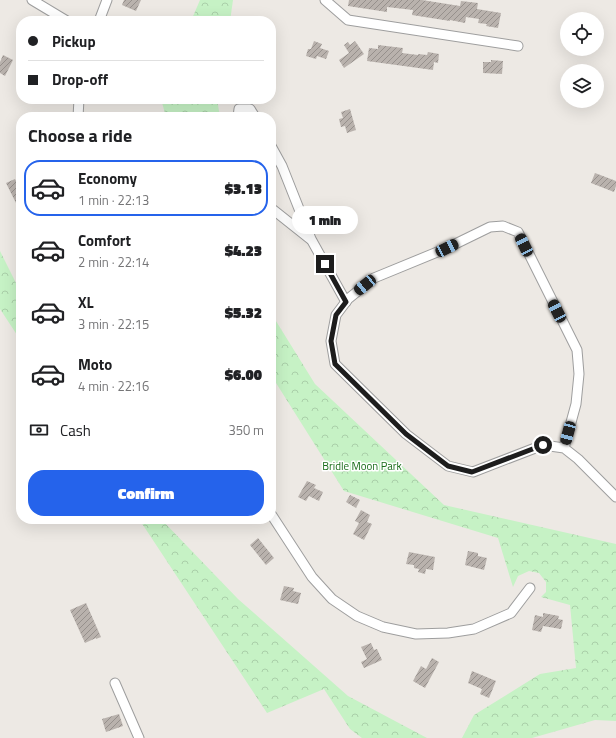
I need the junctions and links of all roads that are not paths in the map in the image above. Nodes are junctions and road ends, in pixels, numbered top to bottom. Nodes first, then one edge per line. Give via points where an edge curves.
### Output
1 (32, 0) edge
2 (107, 0) edge
3 (325, 0) edge
4 (58, 16) edge
5 (101, 16) edge
6 (518, 46) dead end
7 (239, 112) edge
8 (252, 112) edge
9 (276, 155) edge
10 (276, 212) edge
11 (311, 239) junction
12 (346, 302) junction
13 (564, 448) junction
14 (616, 498) edge
15 (276, 522) edge
16 (530, 588) dead end
17 (115, 683) dead end
18 (139, 738) edge

1 - 4 street
2 - 5 street
3 - 6 street via 348,20
7 - 8 street via 250,109
9 - 11 street
10 - 11 street
11 - 12 street
12 - 13 street via 336,315 331,341 335,364 406,434 448,466 472,472 543,445
12 - 13 street via 374,278 490,227 503,226 518,232 577,350 579,374 576,404
13 - 14 street
15 - 16 street via 312,577 332,599 356,616 383,627 416,634 474,629 511,613
17 - 18 street

